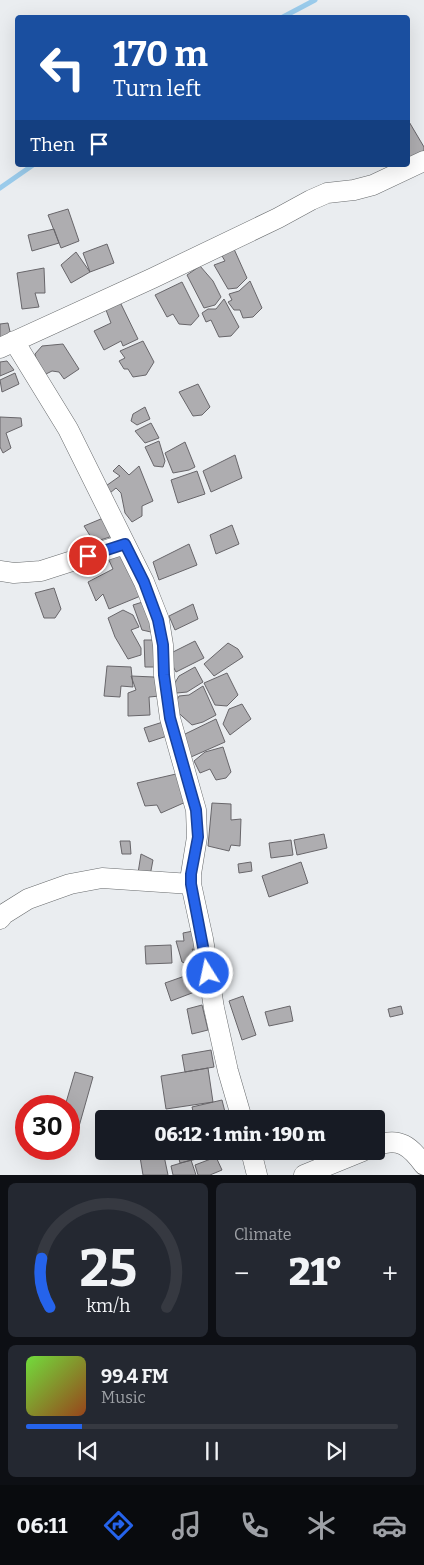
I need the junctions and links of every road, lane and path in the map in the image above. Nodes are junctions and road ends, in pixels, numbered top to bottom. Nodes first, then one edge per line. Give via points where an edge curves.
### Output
1 (424, 162) edge
2 (7, 344) edge
3 (125, 544) junction
4 (0, 571) edge
5 (191, 884) junction
6 (0, 919) edge
7 (239, 1110) edge
8 (385, 1144) edge
9 (253, 1160) edge
10 (341, 1160) edge
11 (424, 1165) edge
12 (257, 1175) edge
13 (304, 1175) edge

1 - 2 street via 373,185 327,193 153,278
2 - 3 street via 68,429
3 - 4 street via 41,571
3 - 5 street via 158,620 170,718 196,810 198,837
5 - 6 street via 102,878 70,884 28,899
5 - 7 street via 214,1008
8 - 11 street via 394,1141 407,1146
9 - 12 street
10 - 13 street

